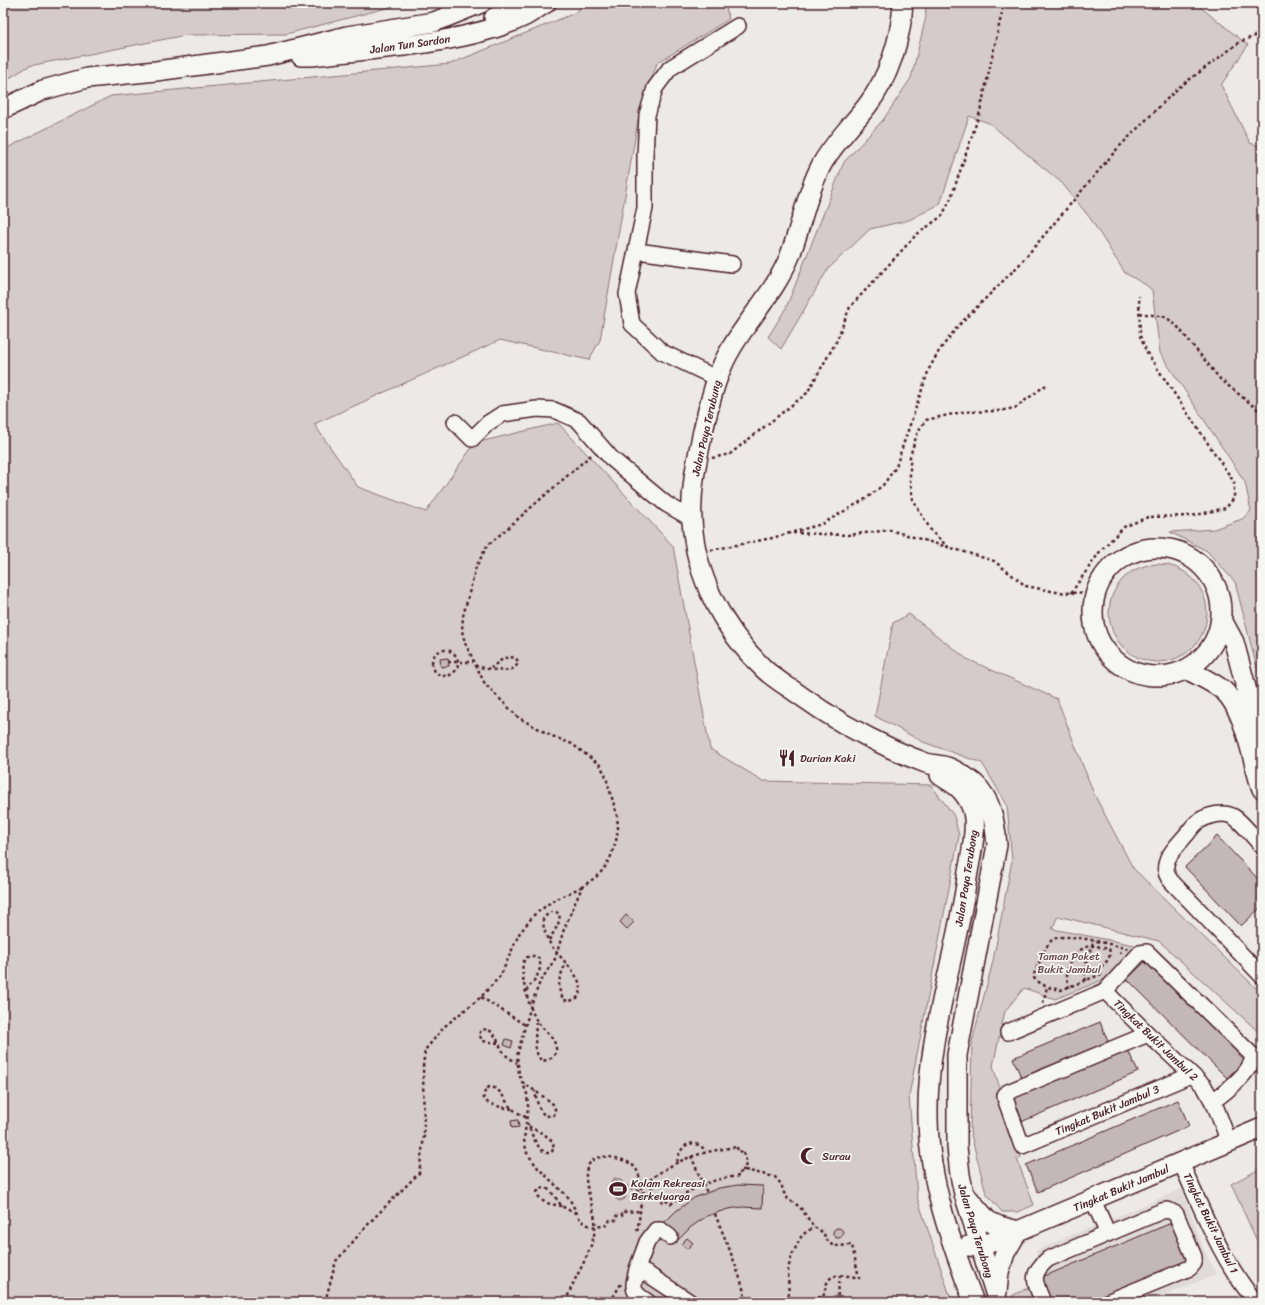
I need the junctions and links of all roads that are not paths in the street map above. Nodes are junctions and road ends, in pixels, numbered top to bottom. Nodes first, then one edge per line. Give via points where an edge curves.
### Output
1 (546, 3) edge
2 (903, 3) edge
3 (475, 5) edge
4 (523, 9) edge
5 (738, 26) dead end
6 (268, 56) junction
7 (3, 109) edge
8 (637, 251) junction
9 (732, 264) dead end
10 (716, 378) junction
11 (455, 422) dead end
12 (692, 519) junction
13 (1221, 618) junction
14 (1186, 669) junction
15 (1262, 746) edge
16 (927, 763) junction
17 (1262, 789) edge
18 (1262, 846) edge
19 (1262, 976) edge
20 (1105, 991) junction
21 (1008, 1032) dead end
22 (1148, 1034) junction
23 (1191, 1075) junction
24 (1213, 1101) junction
25 (1262, 1128) edge
26 (1229, 1142) junction
27 (1181, 1163) junction
28 (964, 1194) junction
29 (1093, 1200) junction
30 (943, 1216) junction
31 (1018, 1231) junction
32 (1108, 1234) junction
33 (670, 1237) dead end
34 (980, 1247) junction
35 (637, 1269) junction
36 (967, 1285) junction
37 (997, 1300) edge
38 (648, 1302) edge
39 (690, 1302) edge
40 (974, 1302) edge
41 (1043, 1302) edge
42 (1107, 1302) edge
43 (1256, 1302) edge

1 - 4 main road
2 - 10 main road, Jalan Paya Terubung via 896,46 885,78 869,104 822,164 788,259 774,288 731,348
3 - 6 main road, Jalan Tun Sardon via 434,22 347,36
4 - 6 main road, Jalan Tun Sardon via 451,39 312,56
5 - 8 street via 670,68 655,88 647,116 646,208
6 - 7 main road, Jalan Tun Sardon via 87,78 43,90
8 - 9 street
8 - 10 street via 627,294 632,324 662,352
10 - 12 main road, Jalan Paya Terubung via 696,462
11 - 12 street via 472,439 488,423 502,414 537,409 554,410 579,421 611,458 666,504
12 - 16 main road, Jalan Paya Terubung via 697,552 707,587 737,640 765,670 820,710 855,731
13 - 14 main road via 1216,639 1204,656
13 - 14 main road via 1220,598 1212,579 1198,564 1181,553 1160,549 1140,551 1122,559 1106,573 1096,592 1093,610 1095,629 1102,646 1115,661 1131,671 1149,676 1168,675
13 - 15 main road via 1234,642
14 - 17 main road via 1224,691 1233,701
16 - 28 main road, Jalan Paya Terubong via 958,772 975,784 988,800 995,821 997,845 956,1055 957,1147
16 - 30 main road, Jalan Paya Terubong via 957,786 969,801 974,818 964,898 938,1021 928,1091 932,1171
18 - 19 street via 1235,817 1218,814 1198,821 1169,855 1166,867 1167,876 1171,881
20 - 21 street, Tingkat Bukit Jambul 2
20 - 22 street, Tingkat Bukit Jambul 2
20 - 24 street via 1140,953 1147,952 1252,1055 1252,1064 1228,1090
22 - 23 street, Tingkat Bukit Jambul 2
22 - 23 street, Tingkat Bukit Jambul 3 via 1008,1092 1005,1098 1022,1146
23 - 24 street, Tingkat Bukit Jambul 2 via 1204,1086
24 - 26 street, Tingkat Bukit Jambul 2
25 - 26 main road, Tingkat Bukit Jambul
26 - 27 main road, Tingkat Bukit Jambul
27 - 29 main road, Tingkat Bukit Jambul
27 - 43 street, Tingkat Bukit Jambul 1 via 1231,1269
28 - 31 main road via 988,1221
28 - 34 main road, Jalan Paya Terubong
29 - 31 main road, Tingkat Bukit Jambul
29 - 32 street
30 - 34 main road via 960,1241 969,1247
30 - 36 main road, Jalan Paya Terubong
31 - 34 main road, Tingkat Bukit Jambul
31 - 37 main road via 1005,1252 999,1272
32 - 41 street via 1048,1259 1038,1267 1035,1281
32 - 42 street via 1168,1210 1176,1214 1194,1257 1194,1263 1190,1268
33 - 35 street via 661,1230 656,1230 647,1242
34 - 36 main road via 970,1262
34 - 37 main road, Jalan Paya Terubong
35 - 38 street via 635,1292
35 - 39 street
36 - 40 main road, Jalan Paya Terubong

